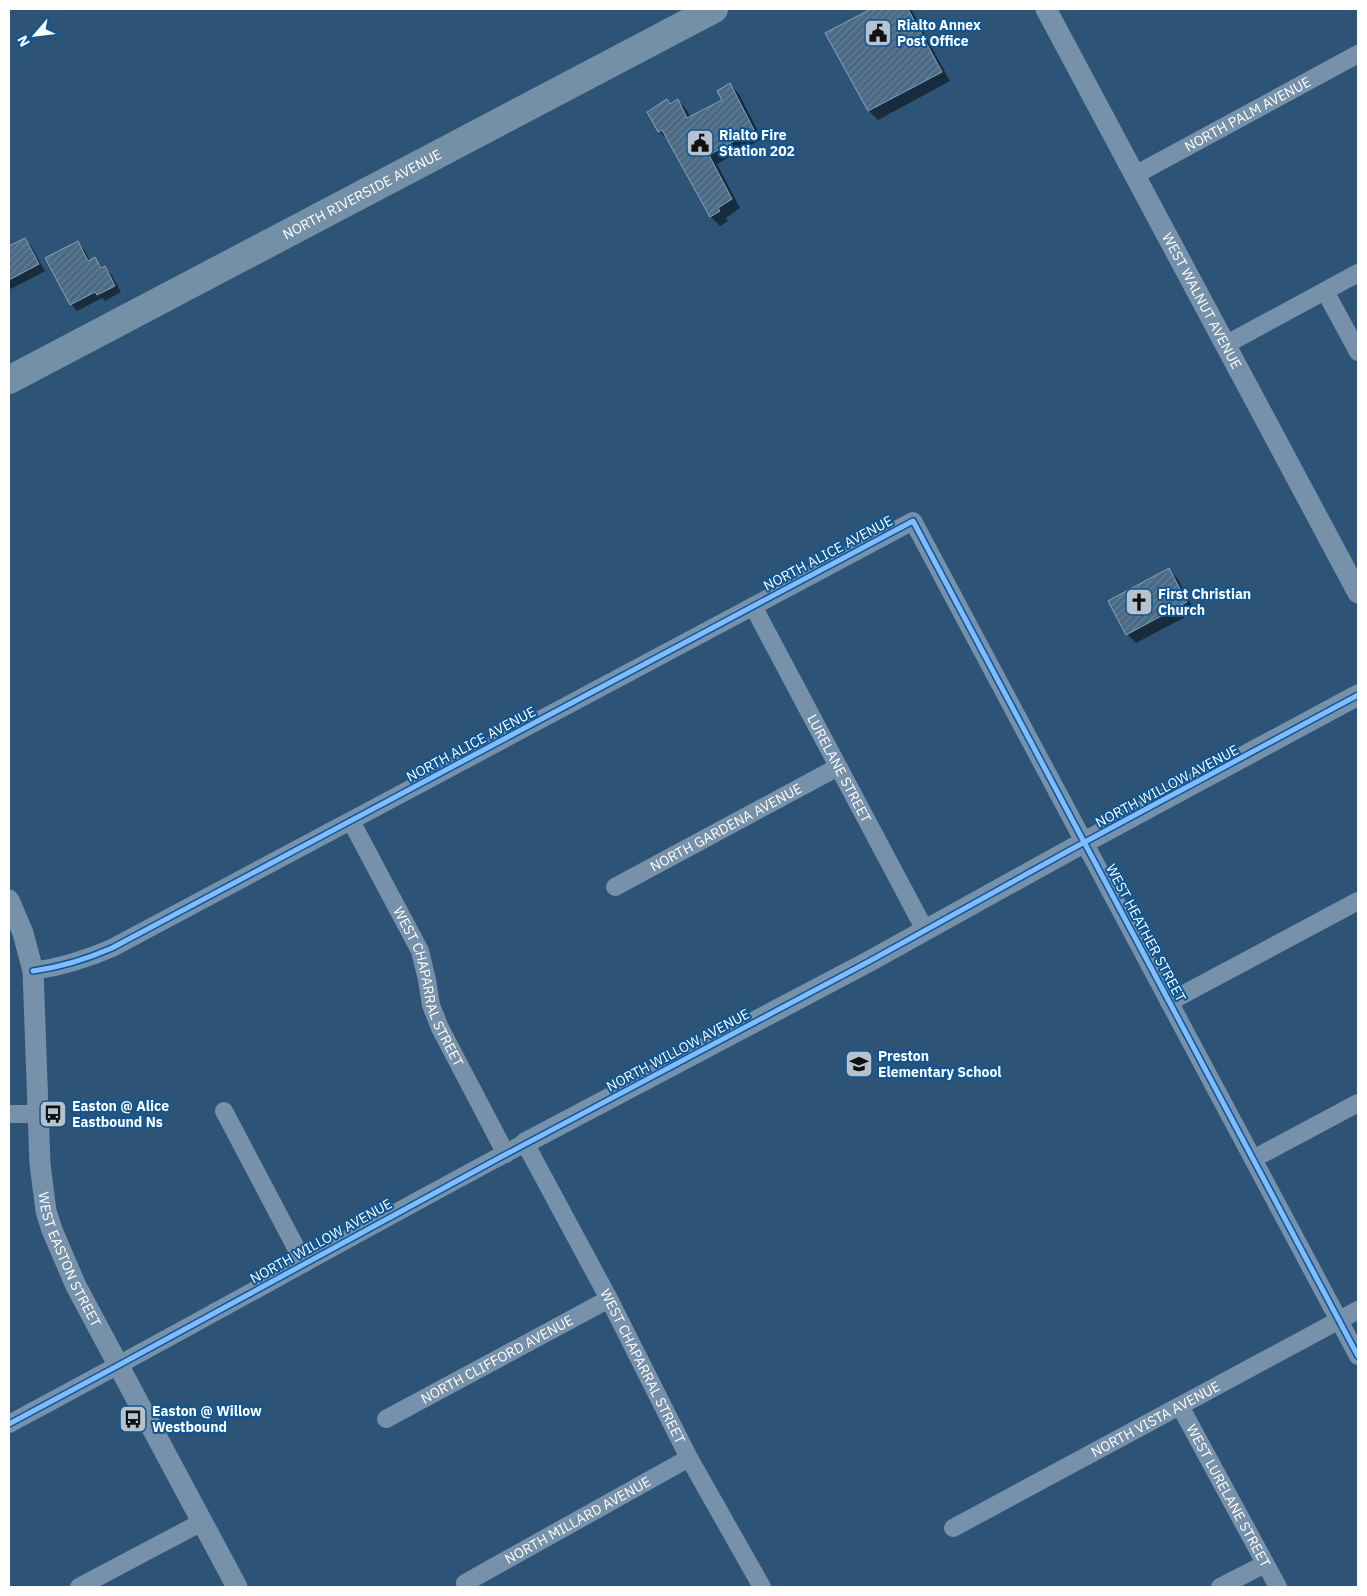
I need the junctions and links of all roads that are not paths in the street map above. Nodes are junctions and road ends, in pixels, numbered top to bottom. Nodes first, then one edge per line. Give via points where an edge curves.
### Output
1 (714, 9) edge
2 (1046, 9) edge
3 (1358, 54) edge
4 (1135, 175) junction
5 (1358, 273) edge
6 (1325, 291) junction
7 (1225, 344) junction
8 (1358, 352) edge
9 (9, 380) edge
10 (913, 521) joint
11 (1358, 593) edge
12 (752, 606) junction
13 (1358, 695) edge
14 (838, 767) junction
15 (351, 821) junction
16 (1085, 842) junction
17 (615, 887) dead end
18 (9, 900) edge
19 (1358, 901) edge
20 (925, 930) junction
21 (33, 971) junction
22 (1169, 1002) junction
23 (1358, 1103) edge
24 (224, 1111) dead end
25 (9, 1114) edge
26 (37, 1114) junction
27 (525, 1143) junction
28 (506, 1154) junction
29 (1253, 1159) junction
30 (304, 1263) junction
31 (609, 1299) junction
32 (1358, 1310) edge
33 (1339, 1320) junction
34 (1358, 1356) edge
35 (119, 1365) junction
36 (1180, 1406) junction
37 (386, 1419) dead end
38 (9, 1424) edge
39 (690, 1458) junction
40 (202, 1522) junction
41 (953, 1528) dead end
42 (1265, 1564) junction
43 (465, 1584) dead end
44 (79, 1587) edge
45 (237, 1587) edge
46 (762, 1587) edge
47 (1220, 1587) edge
48 (1278, 1587) edge

1 - 9 main road, NORTH RIVERSIDE AVENUE
2 - 4 street, WEST WALNUT AVENUE
3 - 4 street, NORTH PALM AVENUE
4 - 7 street, WEST WALNUT AVENUE
5 - 6 street
6 - 7 street
6 - 8 street
7 - 11 street, WEST WALNUT AVENUE
10 - 12 street, NORTH ALICE AVENUE
10 - 16 street, WEST HEATHER STREET
12 - 14 street, LURELANE STREET
12 - 15 street, NORTH ALICE AVENUE
13 - 16 street, NORTH WILLOW AVENUE
14 - 17 street, NORTH GARDENA AVENUE
14 - 20 street, LURELANE STREET
15 - 21 street, NORTH ALICE AVENUE via 112,948 88,958
15 - 28 street, WEST CHAPARRAL STREET via 420,951 431,1005 440,1028
16 - 20 street, NORTH WILLOW AVENUE
16 - 22 street, WEST HEATHER STREET
18 - 21 street, WEST EASTON STREET via 23,933
19 - 22 street
20 - 27 street, NORTH WILLOW AVENUE
21 - 26 street, WEST EASTON STREET
22 - 29 street, WEST HEATHER STREET
23 - 29 street
24 - 30 street
25 - 26 street
26 - 35 street, WEST EASTON STREET via 46,1211 52,1230 76,1286
27 - 28 street, NORTH WILLOW AVENUE
27 - 31 street, WEST CHAPARRAL STREET
28 - 30 street, NORTH WILLOW AVENUE
29 - 33 street, WEST HEATHER STREET
30 - 35 street, NORTH WILLOW AVENUE
31 - 37 street, NORTH CLIFFORD AVENUE
31 - 39 street, WEST CHAPARRAL STREET
32 - 33 street, NORTH VISTA AVENUE
33 - 34 street, WEST HEATHER STREET
33 - 36 street, NORTH VISTA AVENUE
35 - 38 street, NORTH WILLOW AVENUE
35 - 40 street, WEST EASTON STREET
36 - 41 street, NORTH VISTA AVENUE
36 - 42 street, WEST LURELANE STREET
39 - 43 street, NORTH MILLARD AVENUE
39 - 46 street, WEST CHAPARRAL STREET
40 - 44 street
40 - 45 street, WEST EASTON STREET
42 - 47 street
42 - 48 street, WEST LURELANE STREET

